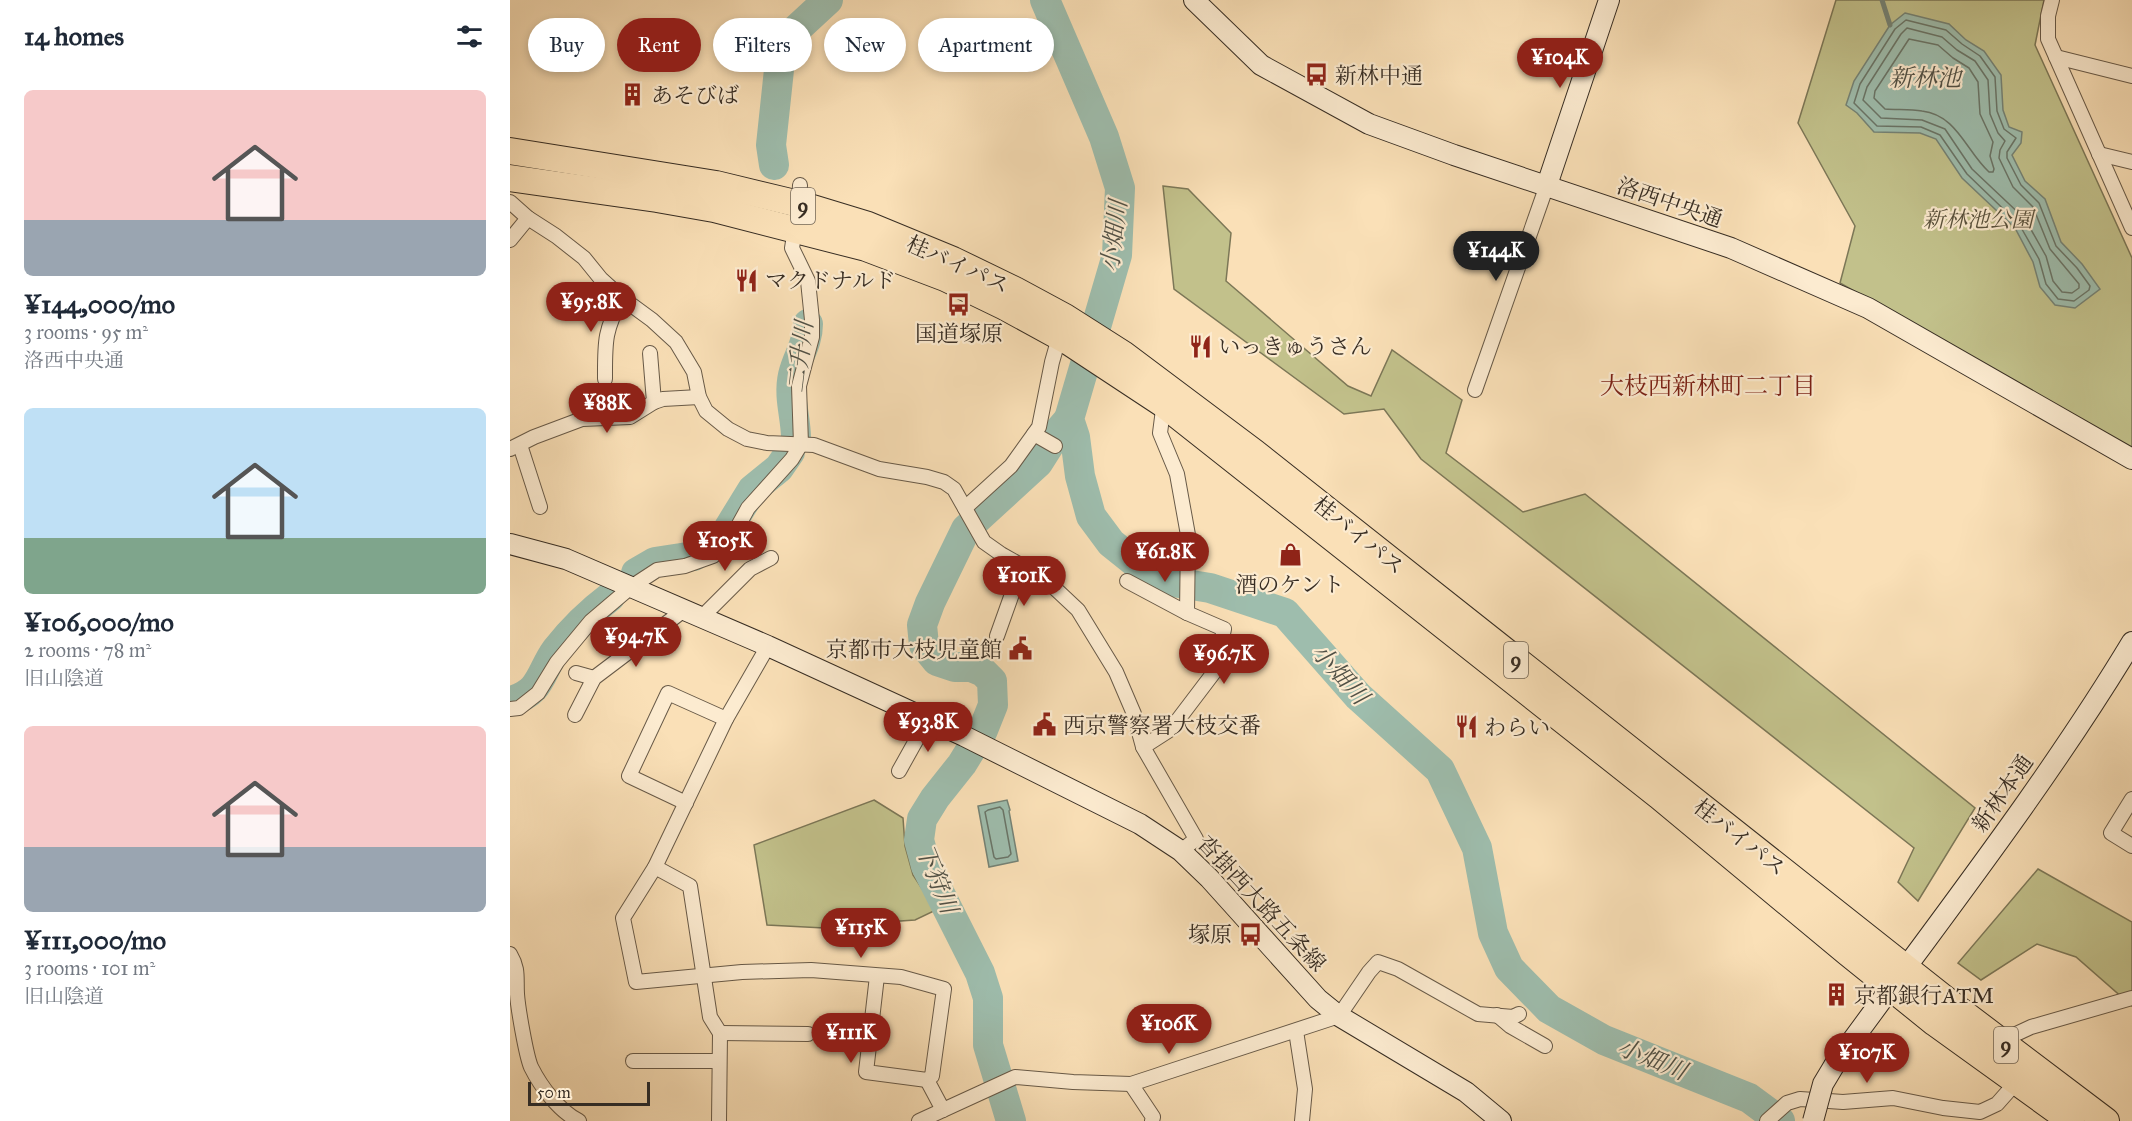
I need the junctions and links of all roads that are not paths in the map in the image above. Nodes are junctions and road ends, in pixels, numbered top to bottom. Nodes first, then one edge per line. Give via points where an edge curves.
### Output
1 (1194, 0) edge
2 (1609, 0) edge
3 (2052, 0) edge
4 (2055, 57) junction
5 (2132, 76) edge
6 (510, 151) edge
7 (2099, 154) junction
8 (2132, 162) edge
9 (510, 178) edge
10 (1547, 185) junction
11 (510, 202) edge
12 (798, 206) junction
13 (528, 218) junction
14 (2132, 228) edge
15 (510, 240) edge
16 (622, 298) junction
17 (1067, 330) junction
18 (650, 353) dead end
19 (605, 379) dead end
20 (1475, 390) dead end
21 (699, 397) junction
22 (1167, 397) junction
23 (654, 402) junction
24 (1037, 435) junction
25 (801, 444) junction
26 (1055, 446) dead end
27 (515, 447) edge
28 (2132, 459) edge
29 (540, 507) dead end
30 (966, 511) junction
31 (510, 544) edge
32 (771, 558) dead end
33 (1022, 566) junction
34 (1127, 581) dead end
35 (631, 587) junction
36 (1187, 610) junction
37 (693, 613) junction
38 (997, 636) dead end
39 (2132, 642) edge
40 (768, 646) junction
41 (576, 673) dead end
42 (594, 678) junction
43 (510, 709) edge
44 (575, 715) dead end
45 (726, 719) junction
46 (928, 719) junction
47 (1143, 747) junction
48 (899, 771) dead end
49 (2132, 799) edge
50 (686, 803) junction
51 (2132, 846) edge
52 (1181, 851) junction
53 (655, 867) junction
54 (510, 954) edge
55 (703, 975) junction
56 (877, 976) junction
57 (1899, 977) junction
58 (2132, 998) edge
59 (513, 1000) edge
60 (1519, 1014) dead end
61 (1497, 1015) junction
62 (1339, 1016) junction
63 (1296, 1030) junction
64 (720, 1034) junction
65 (808, 1034) dead end
66 (2001, 1041) junction
67 (1545, 1046) dead end
68 (633, 1061) dead end
69 (719, 1061) junction
70 (2024, 1074) junction
71 (927, 1080) junction
72 (1131, 1084) junction
73 (930, 1117) edge
74 (573, 1120) edge
75 (719, 1121) edge
76 (1152, 1121) edge
77 (1302, 1121) edge
78 (1501, 1121) edge
79 (1767, 1121) edge
80 (1813, 1121) edge
81 (2071, 1121) edge
82 (2106, 1121) edge

1 - 10 street, 洛西中央通 via 1261,65 1369,124
2 - 10 street
3 - 4 street via 2048,39
4 - 5 street
4 - 7 street
6 - 12 highway, 桂バイパス / 9 via 716,184
7 - 8 street
7 - 14 street
9 - 12 highway, 桂バイパス / 9 via 714,209
10 - 20 street
10 - 28 street, 洛西中央通 via 1731,248 1868,308
11 - 13 street
12 - 17 highway, 桂バイパス / 9 via 868,225 953,260
12 - 25 street via 792,248 808,281 812,320 812,338 799,386
13 - 15 street
13 - 16 street via 584,258
16 - 19 street via 609,321 604,344
16 - 21 street via 676,342 694,372
17 - 22 highway, 桂バイパス / 9
17 - 24 street via 1052,362
18 - 23 street
21 - 23 street
21 - 25 street via 716,421 747,439
22 - 36 street via 1160,433 1178,474 1188,535
22 - 57 highway, 桂バイパス / 9 via 1265,460
23 - 27 street via 630,417 582,419
24 - 26 street
24 - 30 street
25 - 30 street via 814,445 879,469 944,482 954,489
25 - 35 street via 748,508 732,537 713,556 657,570
27 - 29 street
30 - 33 street via 984,542
31 - 35 street, 沓掛西大路五条線 via 566,559
32 - 37 street via 750,569
33 - 38 street
33 - 47 street via 1045,579 1078,610 1116,672
34 - 36 street
35 - 37 street, 沓掛西大路五条線
35 - 43 street via 591,621 557,662 538,693 519,708
36 - 47 street via 1224,629 1215,671 1171,729
37 - 40 street, 沓掛西大路五条線
37 - 42 street
39 - 57 street, 新林本通 via 2018,814
40 - 45 street
40 - 46 street, 沓掛西大路五条線
41 - 42 street
42 - 44 street
45 - 50 street
45 - 50 street via 668,693 629,776
46 - 48 street
46 - 52 street, 沓掛西大路五条線 via 1140,824
47 - 52 street via 1196,839
49 - 51 street via 2111,833
50 - 53 street
52 - 62 street, 沓掛西大路五条線 via 1318,999
53 - 55 street via 690,886
53 - 55 street via 623,918 636,982
54 - 59 street via 516,965
55 - 56 street via 811,970
55 - 64 street via 710,1017
56 - 71 street via 866,1072
56 - 71 street via 901,977 944,989 932,1076
57 - 66 highway, 桂バイパス / 9
57 - 70 highway, 桂バイパス / 9 via 1935,1023
57 - 80 street, 新林本通, bridge via 1822,1084
58 - 66 street via 2031,1027
59 - 74 street via 531,1065 549,1096
60 - 61 street
61 - 62 street via 1478,1014 1398,969 1378,962
61 - 67 street via 1527,1044
62 - 63 street
62 - 78 street, 沓掛西大路五条線 via 1466,1092
63 - 72 street
63 - 77 street via 1305,1089
64 - 65 street
64 - 69 street
66 - 70 highway, 桂バイパス / 9
68 - 69 street
69 - 75 street
70 - 79 street via 1997,1104 1980,1112 1893,1098 1843,1102 1800,1099 1787,1102
70 - 81 highway, 桂バイパス / 9
70 - 82 highway, 桂バイパス / 9
71 - 73 street
72 - 73 street via 1015,1077
72 - 76 street

